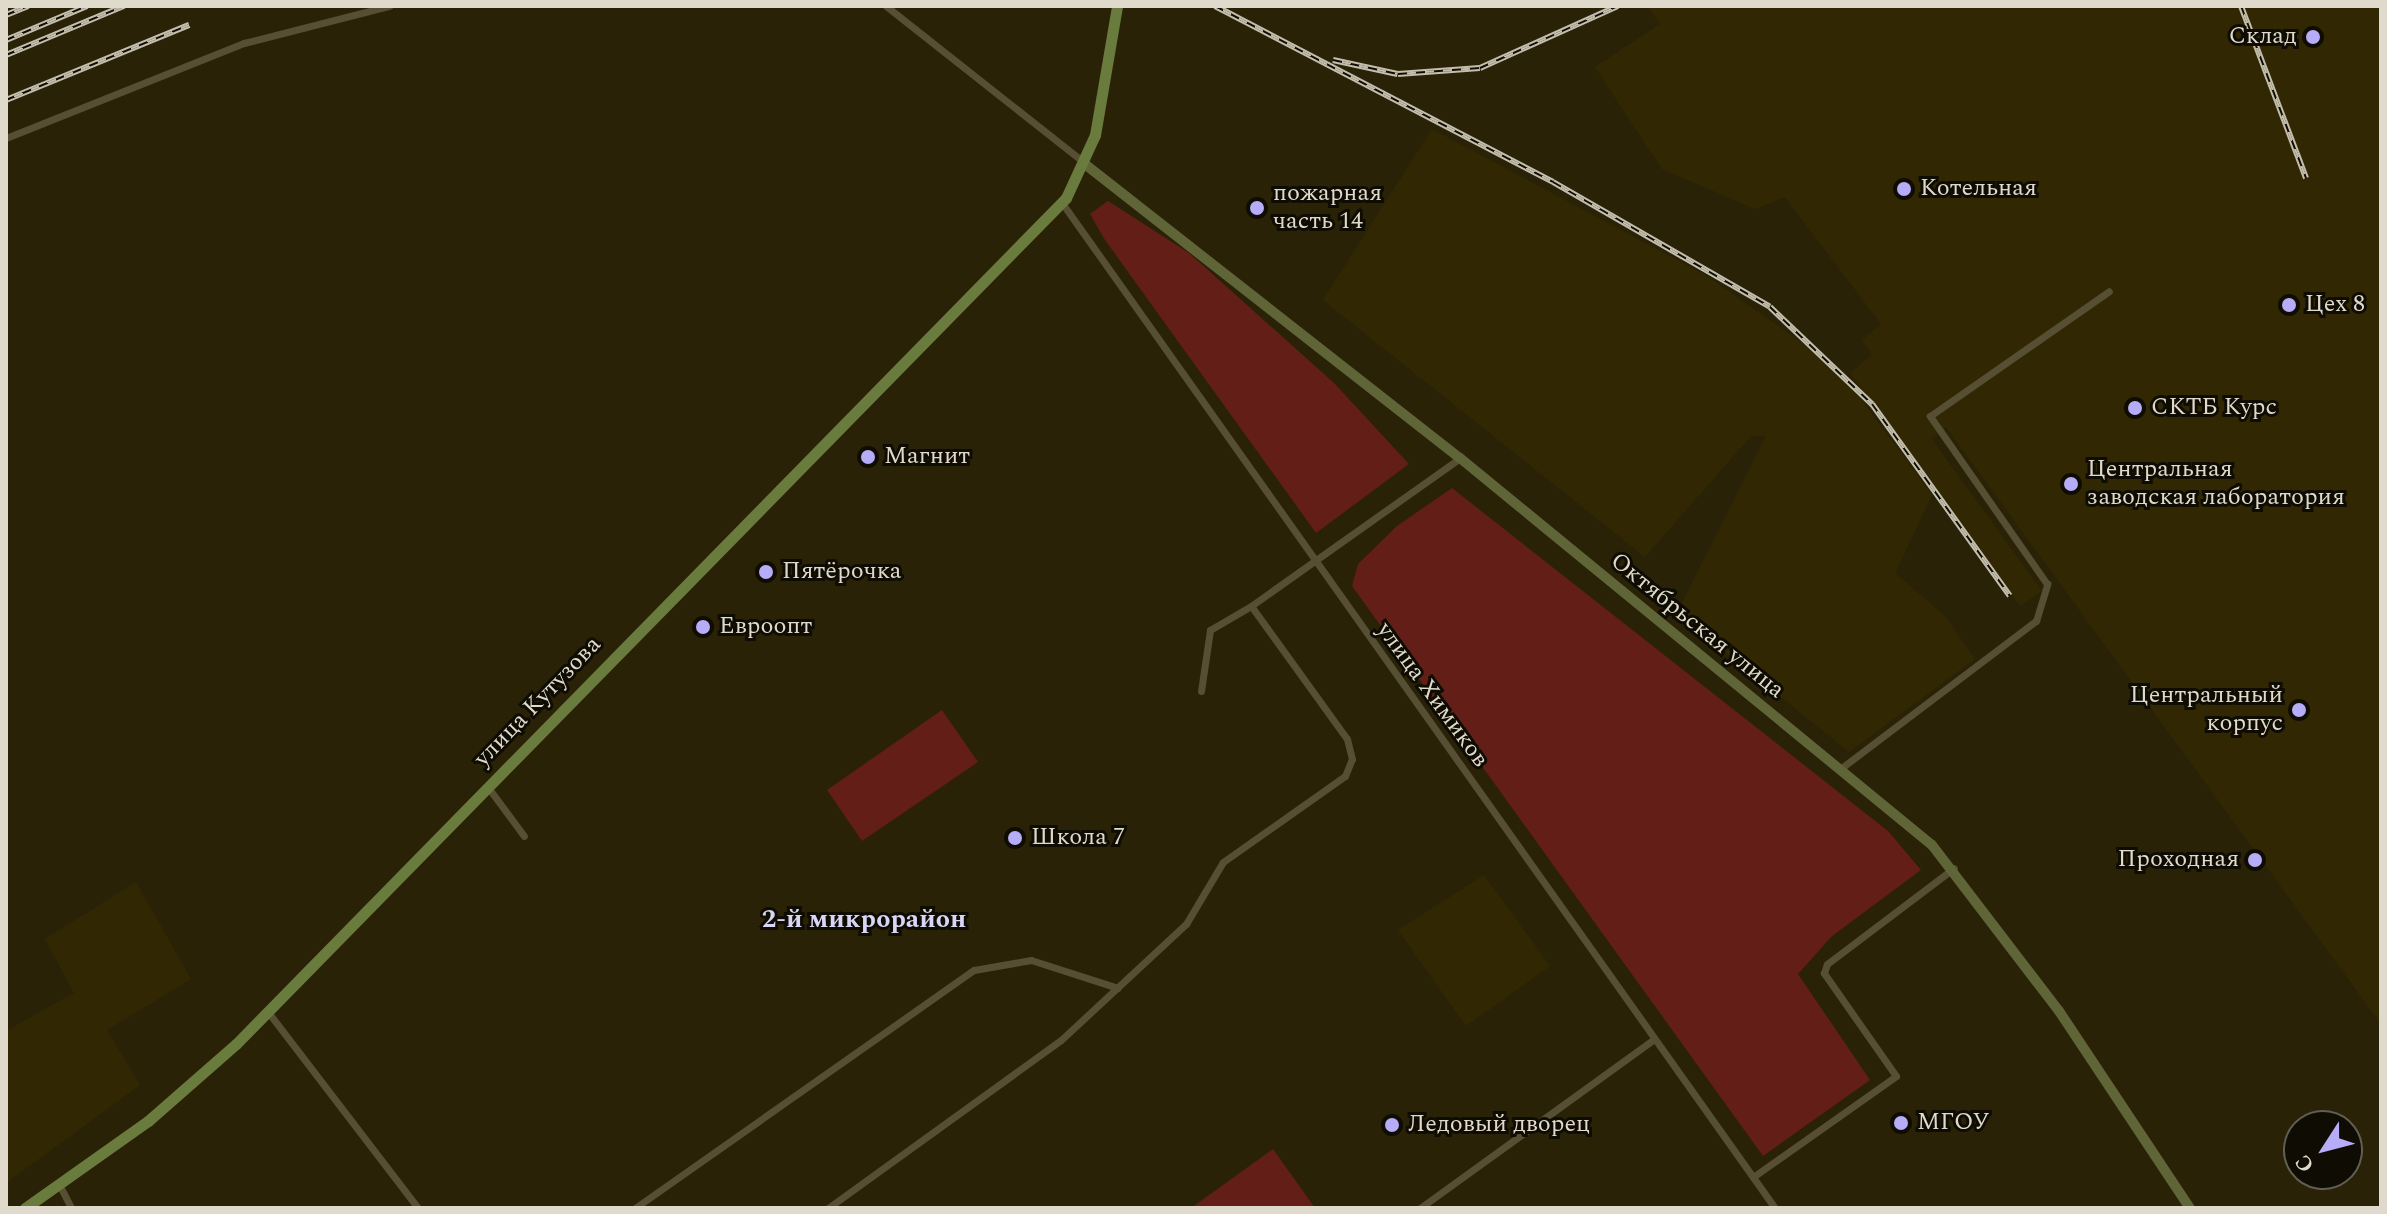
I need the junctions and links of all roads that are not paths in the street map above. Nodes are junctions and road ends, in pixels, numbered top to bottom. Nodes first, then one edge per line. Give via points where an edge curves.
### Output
1 (389, 6) edge
2 (886, 6) edge
3 (1117, 6) edge
4 (6, 138) edge
5 (1086, 165) junction
6 (1062, 203) junction
7 (2109, 291) dead end
8 (1460, 458) junction
9 (1312, 562) junction
10 (1251, 606) junction
11 (1201, 691) dead end
12 (1840, 769) junction
13 (487, 786) junction
14 (524, 836) dead end
15 (1954, 868) junction
16 (1118, 988) junction
17 (268, 1012) junction
18 (1654, 1039) junction
19 (1753, 1177) junction
20 (59, 1184) junction
21 (25, 1208) edge
22 (71, 1208) edge
23 (418, 1208) edge
24 (635, 1208) edge
25 (828, 1208) edge
26 (1420, 1208) edge
27 (1775, 1208) edge
28 (2190, 1208) edge

1 - 4 street via 244,43
2 - 5 street
3 - 5 main road
5 - 6 main road, улица Кутузова
5 - 8 main road, Октябрьская улица
6 - 9 street, улица Химиков
6 - 13 main road, улица Кутузова
7 - 12 street via 1930,416 2047,584 2036,621
8 - 9 street
8 - 12 main road, Октябрьская улица
9 - 10 street
9 - 18 street, улица Химиков
10 - 11 street via 1210,630
10 - 16 street via 1347,739 1352,759 1345,776 1223,862 1186,924
12 - 15 main road, Октябрьская улица
13 - 14 street
13 - 17 main road, улица Кутузова
15 - 19 street via 1827,964 1824,973 1893,1071
15 - 28 main road, Октябрьская улица
16 - 24 street via 1031,960 974,970
16 - 25 street via 1061,1040
17 - 20 main road, улица Кутузова via 148,1121
17 - 23 street
18 - 19 street, улица Химиков
18 - 26 street
19 - 27 street, улица Химиков
20 - 21 main road, улица Кутузова
20 - 22 street

